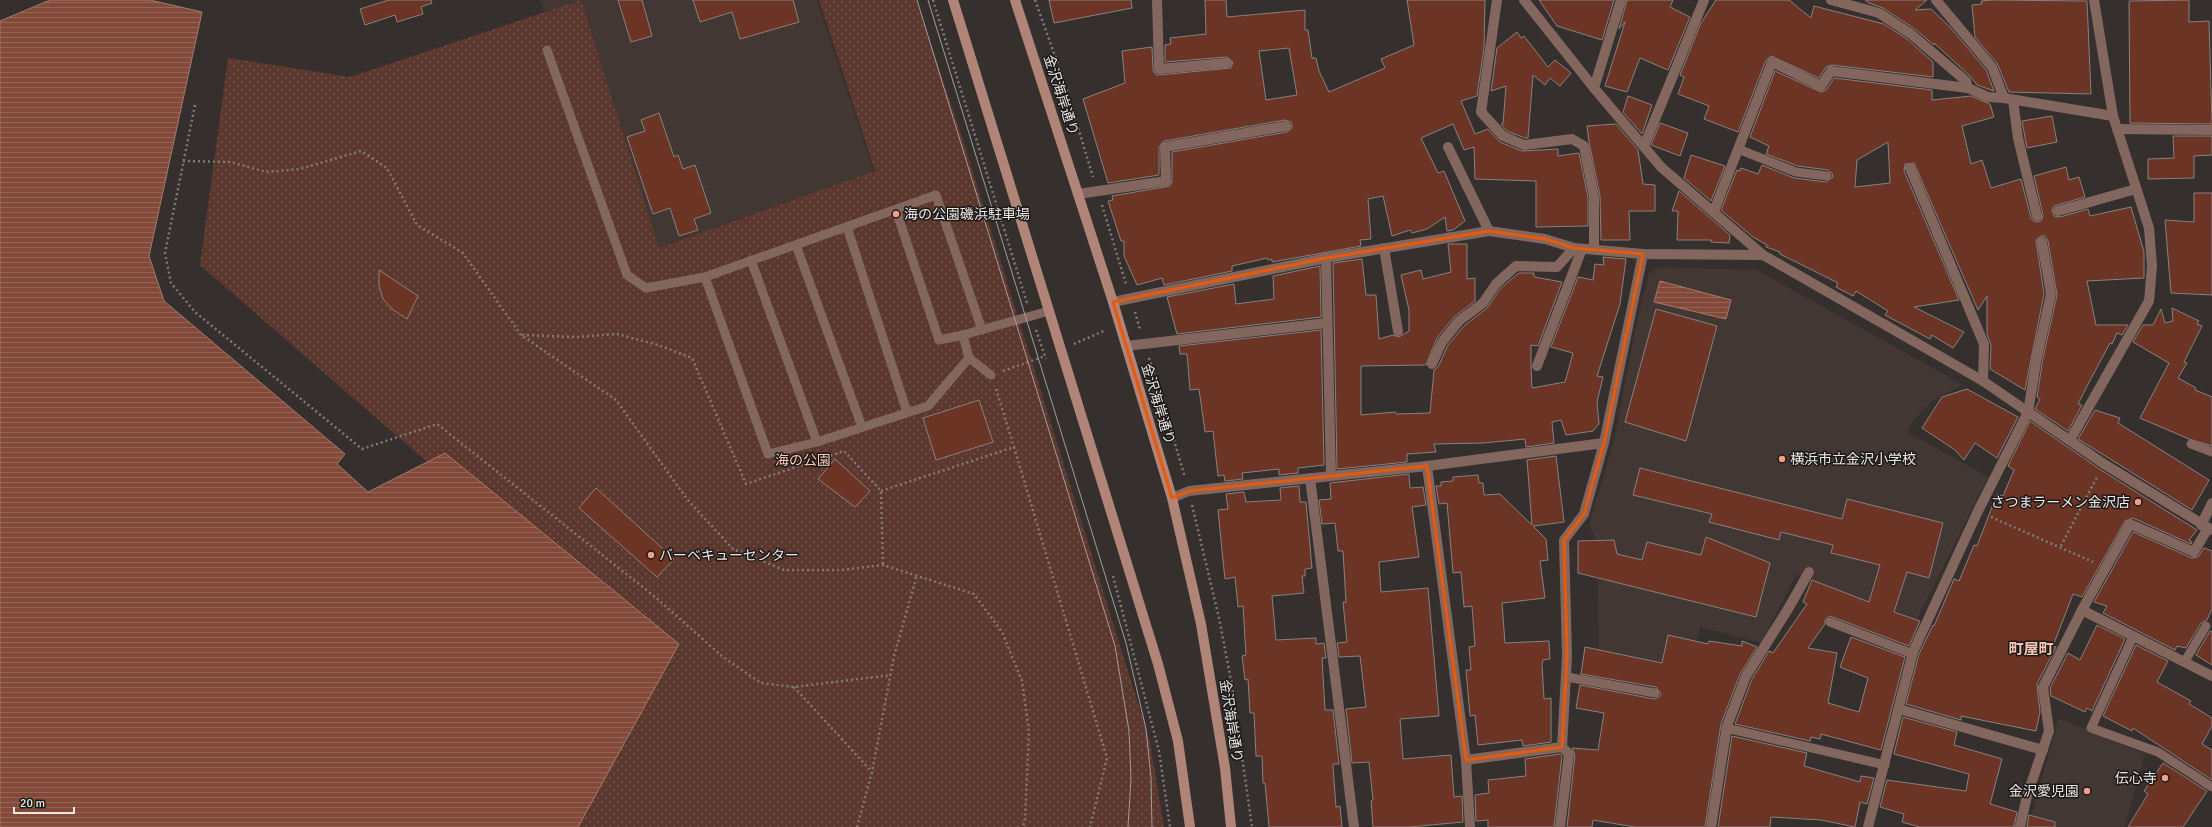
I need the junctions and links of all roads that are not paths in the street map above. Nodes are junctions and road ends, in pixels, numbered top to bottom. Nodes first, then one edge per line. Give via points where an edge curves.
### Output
1 (954, 0) edge
2 (1015, 0) edge
3 (1157, 0) edge
4 (1497, 0) edge
5 (1524, 0) edge
6 (1621, 0) edge
7 (1704, 0) edge
8 (1831, 0) edge
9 (1936, 0) edge
10 (2094, 0) edge
11 (547, 50) dead end
12 (1227, 63) dead end
13 (1594, 88) junction
14 (1968, 88) junction
15 (2008, 99) junction
16 (2113, 116) junction
17 (1286, 126) dead end
18 (2117, 129) junction
19 (2212, 130) edge
20 (1644, 146) junction
21 (1448, 147) dead end
22 (1738, 149) junction
23 (1910, 168) dead end
24 (1827, 176) dead end
25 (2136, 189) junction
26 (1078, 194) junction
27 (896, 210) junction
28 (1714, 211) junction
29 (2058, 211) dead end
30 (2037, 216) dead end
31 (847, 227) junction
32 (1489, 230) junction
33 (2042, 242) dead end
34 (796, 245) junction
35 (1384, 248) junction
36 (1578, 249) junction
37 (1594, 249) junction
38 (1643, 254) junction
39 (1763, 255) junction
40 (1326, 258) junction
41 (751, 260) junction
42 (705, 277) junction
43 (1113, 302) junction
44 (1049, 312) junction
45 (1327, 323) junction
46 (982, 330) junction
47 (1398, 331) dead end
48 (963, 334) junction
49 (1126, 346) junction
50 (969, 358) junction
51 (1432, 364) dead end
52 (1537, 366) dead end
53 (991, 375) road end
54 (1983, 381) junction
55 (907, 412) junction
56 (2028, 412) junction
57 (862, 427) junction
58 (2070, 440) junction
59 (817, 442) junction
60 (1604, 443) junction
61 (2191, 444) dead end
62 (2212, 452) edge
63 (1427, 466) junction
64 (1331, 476) junction
65 (1310, 478) junction
66 (1172, 498) junction
67 (2212, 503) edge
68 (2207, 528) edge
69 (1809, 572) dead end
70 (2082, 610) junction
71 (1830, 622) dead end
72 (2206, 626) dead end
73 (2133, 637) junction
74 (1912, 654) junction
75 (2185, 661) junction
76 (2212, 676) edge
77 (1567, 677) junction
78 (1655, 693) dead end
79 (1899, 709) junction
80 (1726, 728) junction
81 (1562, 747) junction
82 (2043, 750) junction
83 (1466, 760) junction
84 (1885, 765) junction
85 (2212, 787) edge
86 (1190, 827) edge
87 (1231, 827) edge
88 (1354, 827) edge
89 (1470, 827) edge
90 (1560, 827) edge
91 (1712, 827) edge
92 (1868, 827) edge
93 (2020, 827) edge

1 - 44 street
2 - 26 street, 金沢海岸通り
3 - 12 street via 1158,69
4 - 37 street via 1482,112 1502,136 1524,145 1572,139 1584,146 1594,197
5 - 13 street
6 - 13 street
7 - 20 street
8 - 14 street via 1879,13 1912,34 1966,81
9 - 15 street via 1992,67
10 - 16 street
11 - 42 lane via 627,275 646,288
13 - 20 street
14 - 15 street via 1988,97
14 - 22 street via 1831,71 1821,86 1772,62
15 - 16 street
15 - 30 street
16 - 18 street
17 - 26 street via 1165,147 1166,181
18 - 19 street
18 - 25 street
20 - 28 street via 1661,166
21 - 32 street
22 - 24 lane via 1796,172
22 - 28 street
23 - 54 street via 1984,344
25 - 29 street
25 - 58 street via 2149,228 2152,266 2149,301
26 - 43 street, 金沢海岸通り
27 - 31 lane
27 - 46 lane via 936,195
27 - 48 lane via 939,340
28 - 39 street
31 - 34 lane
31 - 55 lane
32 - 35 street
32 - 36 street
33 - 56 street via 2051,294
34 - 41 lane
34 - 57 lane
35 - 40 street
35 - 47 street
36 - 37 street
36 - 51 street via 1557,267 1516,266 1496,284 1483,303 1459,320 1442,342
36 - 52 street
37 - 38 street
38 - 39 street
38 - 60 street
39 - 54 street
40 - 43 street
40 - 45 street
41 - 42 lane
41 - 59 lane
42 - 59 lane via 768,454
43 - 49 street, 金沢海岸通り
44 - 46 lane
44 - 86 street via 1158,664 1178,742
45 - 49 street
45 - 64 street
46 - 48 lane
48 - 50 lane
49 - 66 street, 金沢海岸通り
50 - 53 lane
50 - 55 lane via 928,406
54 - 56 street
55 - 57 lane
56 - 58 street
56 - 74 street via 1978,511
57 - 59 lane
58 - 68 street
60 - 63 street
60 - 77 street via 1584,514 1564,540
61 - 62 lane
63 - 64 street
63 - 83 street
64 - 65 street
65 - 66 street via 1189,491
65 - 88 street
66 - 87 street, 金沢海岸通り via 1201,624
67 - 68 street
68 - 70 street via 2194,552 2130,524
69 - 80 street via 1746,676
70 - 73 street
70 - 82 street via 2043,687 2049,731
71 - 74 lane
72 - 75 lane
73 - 75 street
73 - 85 lane via 2091,728 2158,752
74 - 79 street
75 - 76 street
77 - 78 lane
77 - 81 street
79 - 82 street
79 - 84 street
80 - 84 lane
80 - 91 street
81 - 83 street
81 - 90 street via 1569,754
82 - 93 street via 2027,796
83 - 89 street
84 - 92 street

